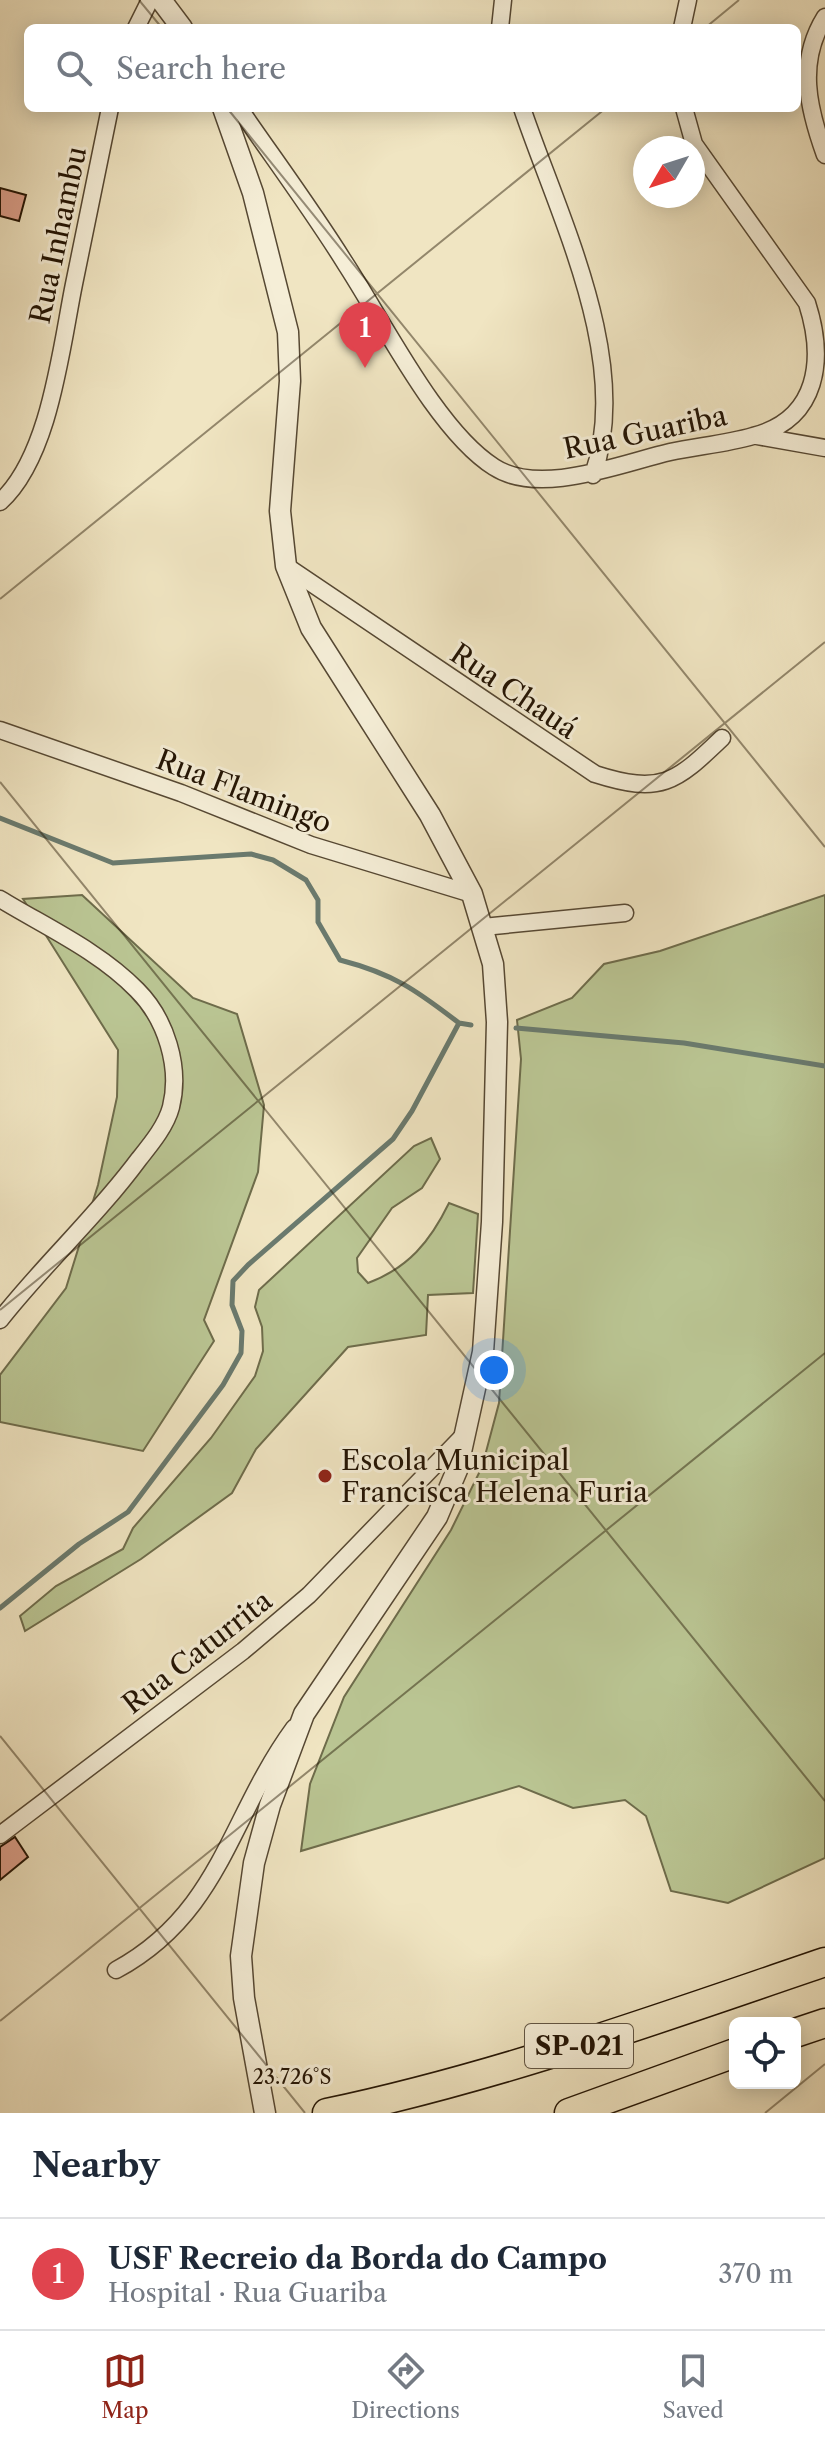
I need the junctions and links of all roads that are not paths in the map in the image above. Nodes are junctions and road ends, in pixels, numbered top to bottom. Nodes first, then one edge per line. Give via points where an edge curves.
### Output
1 (150, 0) edge
2 (161, 0) edge
3 (503, 0) edge
4 (688, 0) edge
5 (825, 17) edge
6 (138, 24) edge
7 (179, 24) edge
8 (500, 24) edge
9 (683, 24) edge
10 (109, 112) edge
11 (224, 112) edge
12 (242, 112) edge
13 (523, 112) edge
14 (685, 112) edge
15 (825, 155) edge
16 (757, 436) junction
17 (825, 448) edge
18 (593, 475) junction
19 (0, 502) edge
20 (286, 566) junction
21 (0, 730) edge
22 (722, 738) dead end
23 (472, 894) junction
24 (0, 899) edge
25 (625, 913) dead end
26 (483, 927) junction
27 (0, 1320) edge
28 (466, 1433) junction
29 (411, 1492) junction
30 (449, 1493) junction
31 (304, 1714) junction
32 (0, 1835) edge
33 (825, 1962) edge
34 (116, 1970) dead end
35 (825, 2023) edge
36 (801, 2031) edge
37 (729, 2055) edge
38 (265, 2113) edge
39 (327, 2113) edge
40 (569, 2113) edge

1 - 6 street
2 - 7 street
3 - 8 street
4 - 9 street
5 - 15 street via 814,34 806,70 811,118
10 - 19 street, Rua Inhambu via 51,395 29,462 13,491
11 - 20 street via 253,193 288,332 290,381 280,511
12 - 18 street, Rua Guariba via 425,391 473,451 496,469 521,478
13 - 18 street via 556,199 602,364 601,451
14 - 16 street, Rua Guariba via 694,144 819,327 822,358 806,404
16 - 17 street
16 - 18 street, Rua Guariba via 668,452
20 - 22 street, Rua Chauá via 595,774 628,785 660,784 683,775
20 - 23 street via 311,628 430,815
21 - 23 street, Rua Flamingo via 311,845
23 - 26 street
24 - 27 street via 102,960 138,991 160,1023 175,1081 170,1110 157,1135 118,1188
25 - 26 street
26 - 28 street via 497,1000 492,1222 483,1352
28 - 29 street, Rua Caturrita
28 - 30 street
29 - 30 street via 430,1488
29 - 32 street, Rua Caturrita via 309,1595 243,1651
30 - 31 street
31 - 34 street via 277,1750 195,1905 155,1946
31 - 38 street via 270,1805 245,1906 244,1998
33 - 39 highway, SP-021 via 544,2058
35 - 36 highway
37 - 40 highway, SP-021

